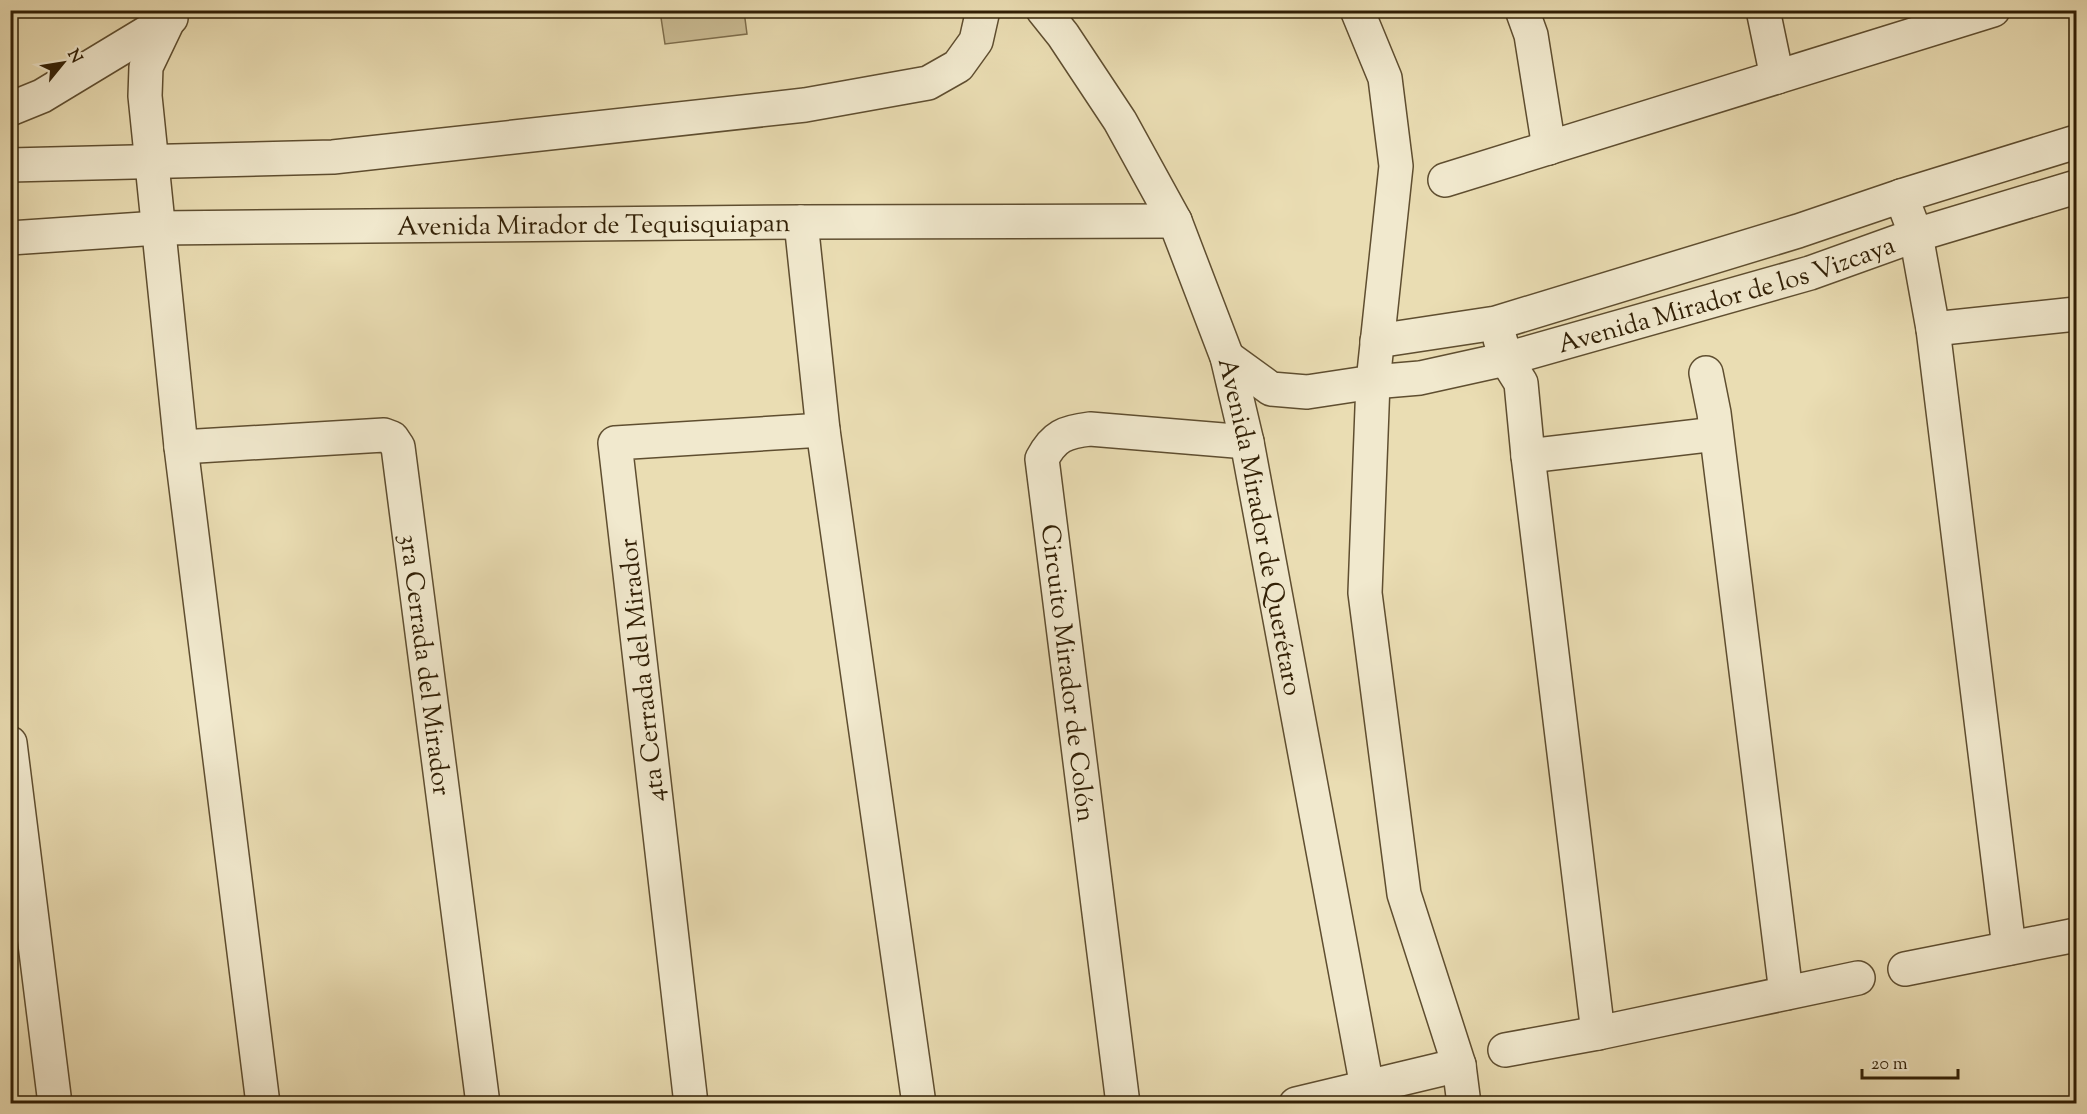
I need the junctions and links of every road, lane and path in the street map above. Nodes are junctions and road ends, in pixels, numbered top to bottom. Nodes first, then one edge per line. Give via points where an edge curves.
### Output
1 (983, 10) edge
2 (1042, 10) edge
3 (1357, 10) edge
4 (1522, 10) edge
5 (1763, 10) edge
6 (1993, 10) edge
7 (173, 16) edge
8 (1777, 77) junction
9 (10, 109) edge
10 (2076, 142) edge
11 (1549, 148) junction
12 (152, 160) junction
13 (10, 165) edge
14 (1445, 180) dead end
15 (2076, 187) edge
16 (1902, 196) junction
17 (1175, 221) junction
18 (801, 222) junction
19 (158, 228) junction
20 (1798, 231) junction
21 (1916, 236) junction
22 (10, 238) edge
23 (1810, 273) junction
24 (2076, 314) edge
25 (1496, 322) junction
26 (1933, 329) junction
27 (1377, 341) junction
28 (1227, 357) junction
29 (1506, 359) junction
30 (1706, 373) dead end
31 (1373, 382) junction
32 (823, 430) junction
33 (1716, 434) junction
34 (1247, 442) junction
35 (180, 447) junction
36 (1528, 456) junction
37 (10, 742) edge
38 (2076, 935) edge
39 (2009, 948) junction
40 (1905, 969) dead end
41 (1858, 978) dead end
42 (1786, 993) junction
43 (1598, 1033) junction
44 (1505, 1050) dead end
45 (1459, 1065) junction
46 (1370, 1095) edge
47 (55, 1104) edge
48 (262, 1104) edge
49 (483, 1104) edge
50 (690, 1104) edge
51 (919, 1104) edge
52 (1123, 1104) edge
53 (1296, 1104) edge
54 (1464, 1104) edge

1 - 12 street via 976,41 958,66 928,83 805,105 333,157
2 - 17 street, Avenida Mirador de Querétaro via 1120,121
3 - 27 street via 1384,78 1396,166
4 - 11 street via 1531,35
5 - 8 street
6 - 8 street
7 - 9 street via 42,96
7 - 12 street via 146,67
8 - 11 street
10 - 16 street, Avenida Mirador de los Vizcaya
11 - 14 street
12 - 13 street
12 - 19 street
15 - 21 street, Avenida Mirador de los Vizcaya
16 - 20 street, Avenida Mirador de los Vizcaya
16 - 21 street
17 - 18 street, Avenida Mirador de Tequisquiapan
17 - 28 street, Avenida Mirador de Querétaro
18 - 19 street, Avenida Mirador de Tequisquiapan
18 - 32 street
19 - 22 street, Avenida Mirador de Tequisquiapan
19 - 35 street
20 - 23 street
20 - 25 street, Avenida Mirador de los Vizcaya
21 - 23 street, Avenida Mirador de los Vizcaya
21 - 26 street
23 - 29 street, Avenida Mirador de los Vizcaya
24 - 26 street
25 - 27 street, Avenida Mirador de los Vizcaya
25 - 29 street
26 - 39 street
27 - 31 street
28 - 31 street, Avenida Mirador de los Vizcaya via 1271,389 1307,392
28 - 34 street, Avenida Mirador de Querétaro
29 - 31 street, Avenida Mirador de los Vizcaya via 1420,378
29 - 36 street via 1521,384
30 - 33 street
31 - 45 street via 1365,593 1404,894
32 - 50 street, 4ta Cerrada del Mirador via 615,443
32 - 51 street
33 - 36 street
33 - 42 street
34 - 46 street, Avenida Mirador de Querétaro
34 - 52 street, Circuito Mirador de Colón via 1074,430 1059,436 1042,459
35 - 48 street
35 - 49 street, 3ra Cerrada del Mirador via 384,435 398,447
36 - 43 street
37 - 47 street
38 - 39 street
39 - 40 street
41 - 42 street
42 - 43 street
43 - 44 street
45 - 46 street
45 - 54 street
46 - 53 street

